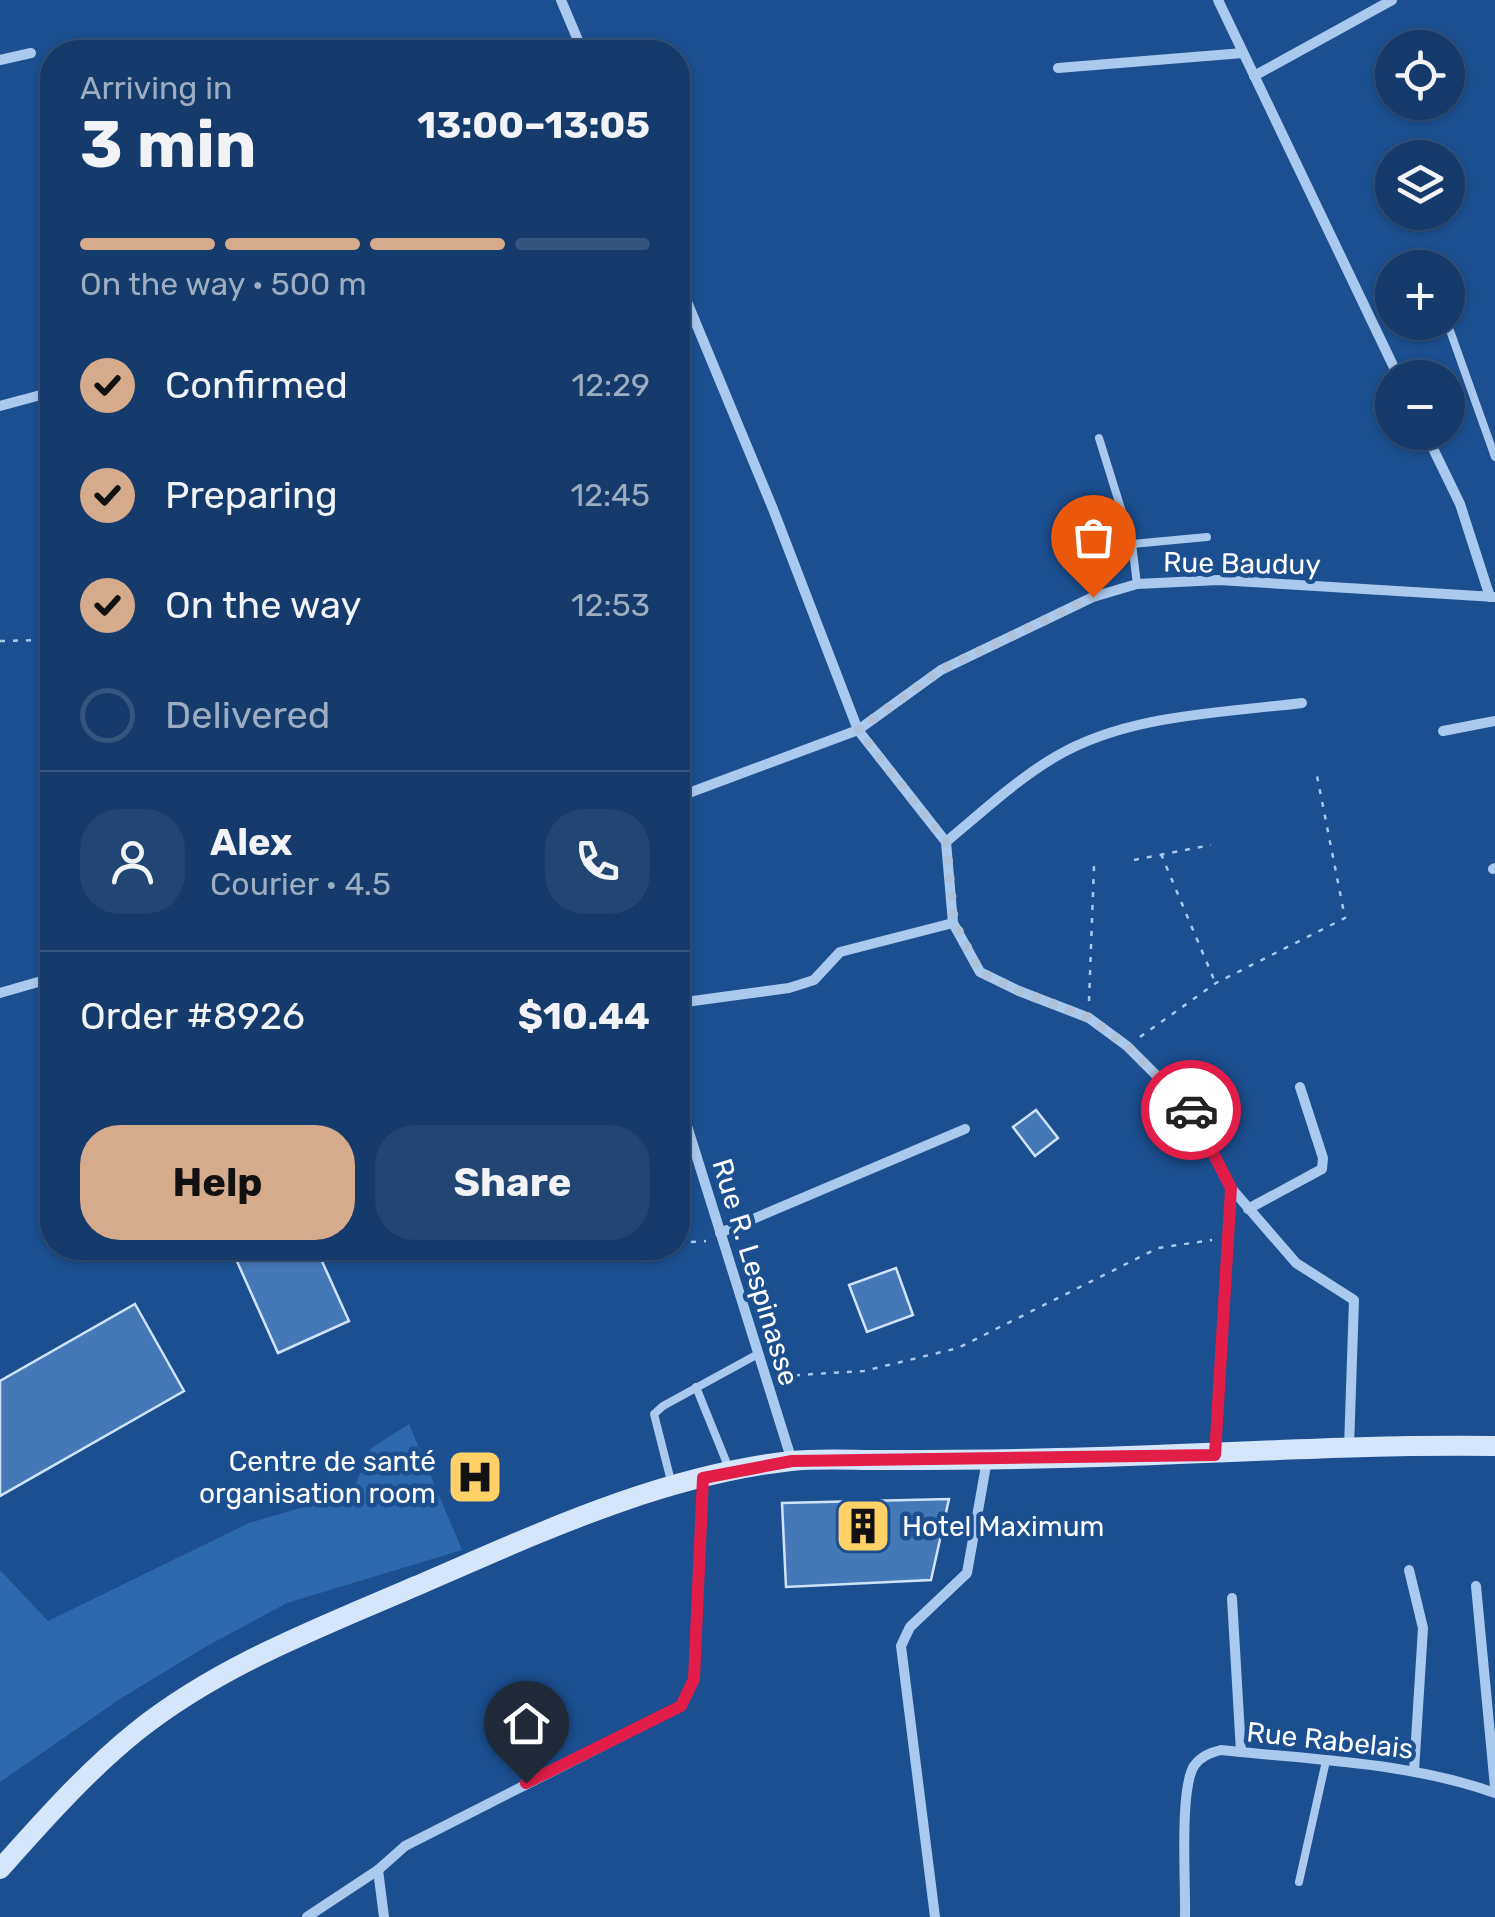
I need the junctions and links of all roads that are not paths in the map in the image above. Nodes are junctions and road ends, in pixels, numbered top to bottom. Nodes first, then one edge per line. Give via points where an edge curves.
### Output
1 (561, 0) edge
2 (1218, 0) edge
3 (1392, 0) edge
4 (578, 40) edge
5 (31, 53) dead end
6 (1243, 53) junction
7 (0, 60) edge
8 (1058, 68) dead end
9 (1254, 76) junction
10 (690, 309) edge
11 (1453, 340) edge
12 (1390, 360) edge
13 (40, 395) edge
14 (0, 406) edge
15 (1098, 438) dead end
16 (1434, 450) edge
17 (1495, 457) edge
18 (1207, 537) dead end
19 (1132, 544) junction
20 (1137, 584) junction
21 (1492, 597) edge
22 (1302, 703) dead end
23 (1495, 721) edge
24 (858, 730) junction
25 (1443, 731) dead end
26 (690, 792) edge
27 (946, 842) junction
28 (954, 922) junction
29 (40, 982) edge
30 (0, 994) edge
31 (690, 1002) edge
32 (1300, 1087) dead end
33 (965, 1129) dead end
34 (690, 1135) edge
35 (1231, 1188) junction
36 (1248, 1209) junction
37 (722, 1236) junction
38 (758, 1354) junction
39 (696, 1388) junction
40 (1495, 1446) edge
41 (1349, 1447) junction
42 (1215, 1455) junction
43 (986, 1460) junction
44 (792, 1461) junction
45 (730, 1472) junction
46 (703, 1478) junction
47 (672, 1486) junction
48 (1409, 1570) dead end
49 (1476, 1586) dead end
50 (1232, 1598) dead end
51 (1241, 1752) junction
52 (1326, 1761) junction
53 (1414, 1771) junction
54 (1495, 1790) edge
55 (0, 1870) edge
56 (378, 1870) junction
57 (1299, 1882) dead end
58 (307, 1917) edge
59 (384, 1917) edge
60 (935, 1917) edge
61 (1185, 1917) edge

1 - 4 street
2 - 6 street
3 - 9 street
5 - 7 street
6 - 8 street
6 - 9 street
9 - 12 street
10 - 24 street
11 - 17 lane
13 - 14 street
15 - 19 lane
16 - 21 street
18 - 19 lane
19 - 20 lane
20 - 21 street, Rue Bauduy via 1220,580
20 - 24 street, Rue Bauduy via 1093,597 941,670
22 - 27 street via 1175,718 1108,734 1057,756
23 - 25 street
24 - 26 street, Rue Bauduy
24 - 27 street
27 - 28 street
28 - 31 street via 840,952 814,980 789,988
28 - 35 street via 980,972 1089,1018 1127,1046 1191,1110
29 - 30 street
32 - 36 street via 1322,1169
33 - 37 street
34 - 37 street, Rue R. Lespinasse
35 - 36 street
35 - 42 street
36 - 41 street via 1296,1263 1354,1300
37 - 38 street, Rue R. Lespinasse
38 - 39 lane
38 - 44 street, Rue R. Lespinasse
39 - 45 lane
39 - 47 lane via 654,1414
40 - 41 main road
41 - 42 main road
42 - 43 main road
43 - 44 main road
43 - 60 street via 967,1573 910,1627 900,1646
44 - 45 main road
45 - 46 main road
46 - 47 main road
46 - 56 street via 694,1679 681,1706 405,1846
47 - 55 main road via 617,1502 292,1638 200,1688 137,1731 72,1789
48 - 53 street via 1423,1628
49 - 54 street
50 - 51 street
51 - 52 street, Rue Rabelais
51 - 61 street, Rue Rabelais via 1206,1754 1190,1777
52 - 53 street, Rue Rabelais
52 - 57 lane
53 - 54 street, Rue Rabelais
56 - 58 street
56 - 59 street

